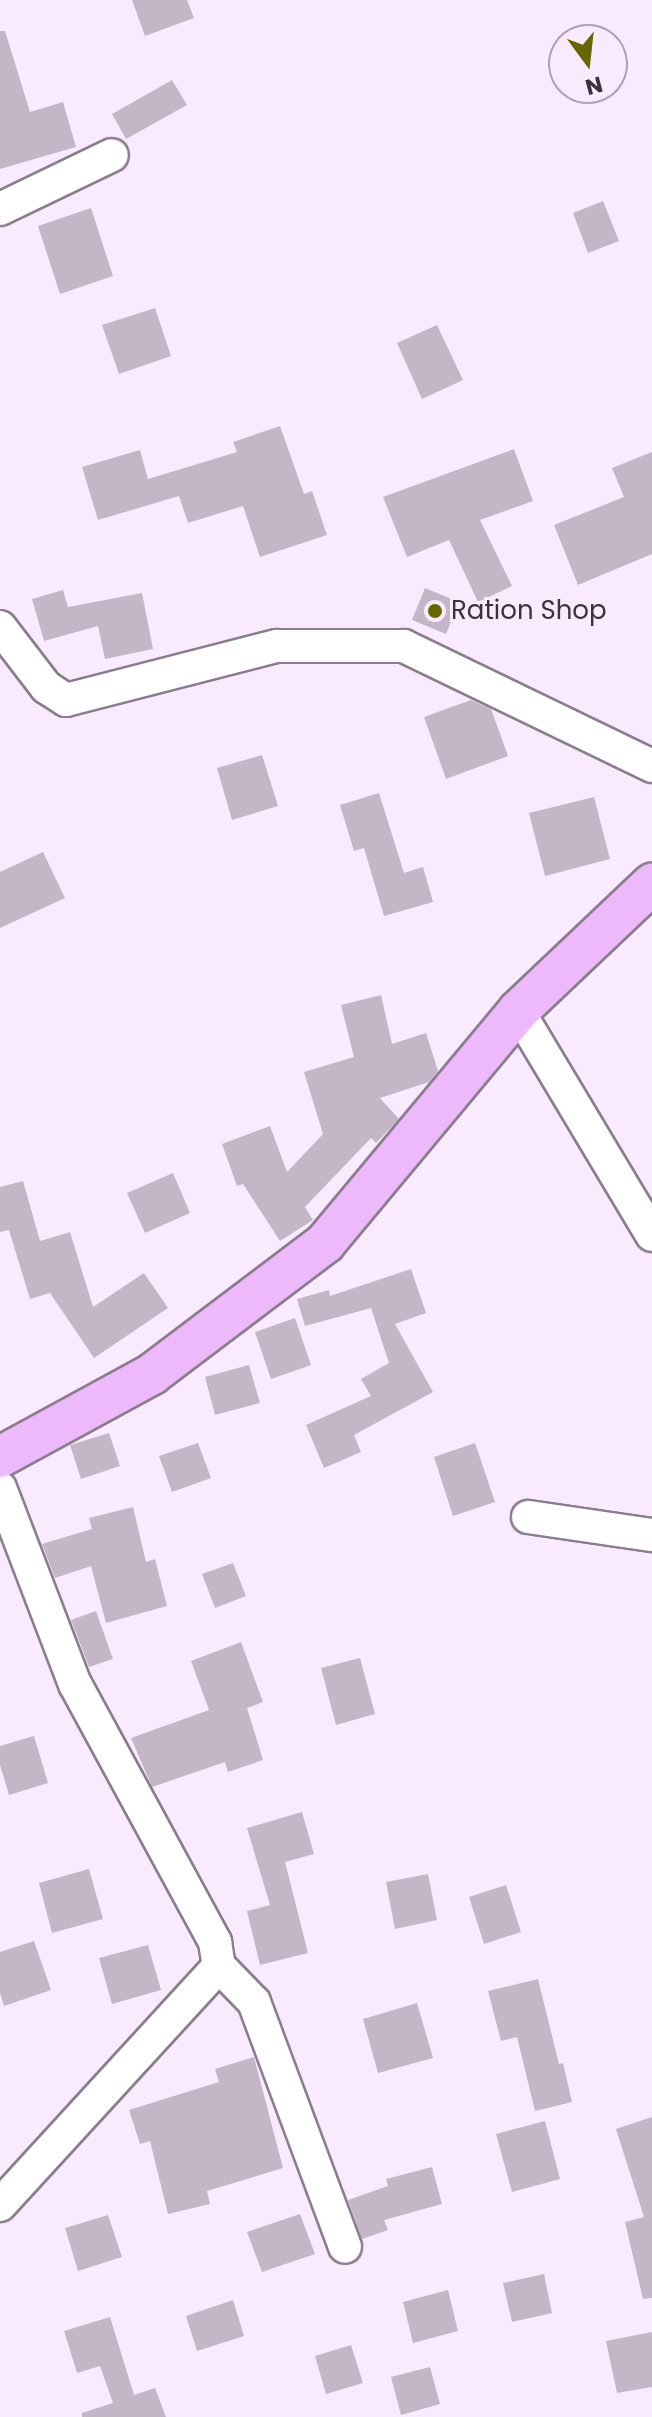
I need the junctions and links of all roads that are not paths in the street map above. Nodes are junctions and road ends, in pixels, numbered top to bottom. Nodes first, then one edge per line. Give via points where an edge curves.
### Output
1 (112, 155) dead end
2 (0, 209) edge
3 (0, 627) edge
4 (652, 766) edge
5 (652, 884) edge
6 (518, 1011) junction
7 (652, 1235) edge
8 (0, 1457) edge
9 (0, 1488) edge
10 (528, 1517) dead end
11 (652, 1535) edge
12 (219, 1966) junction
13 (0, 2205) edge
14 (345, 2247) dead end

1 - 2 street
3 - 4 street via 46,687 66,700 277,646 404,646
5 - 6 main road
6 - 7 street
6 - 8 main road via 325,1243 152,1374
9 - 12 street via 75,1684 215,1942
10 - 11 street
12 - 13 street
12 - 14 street via 254,2002

